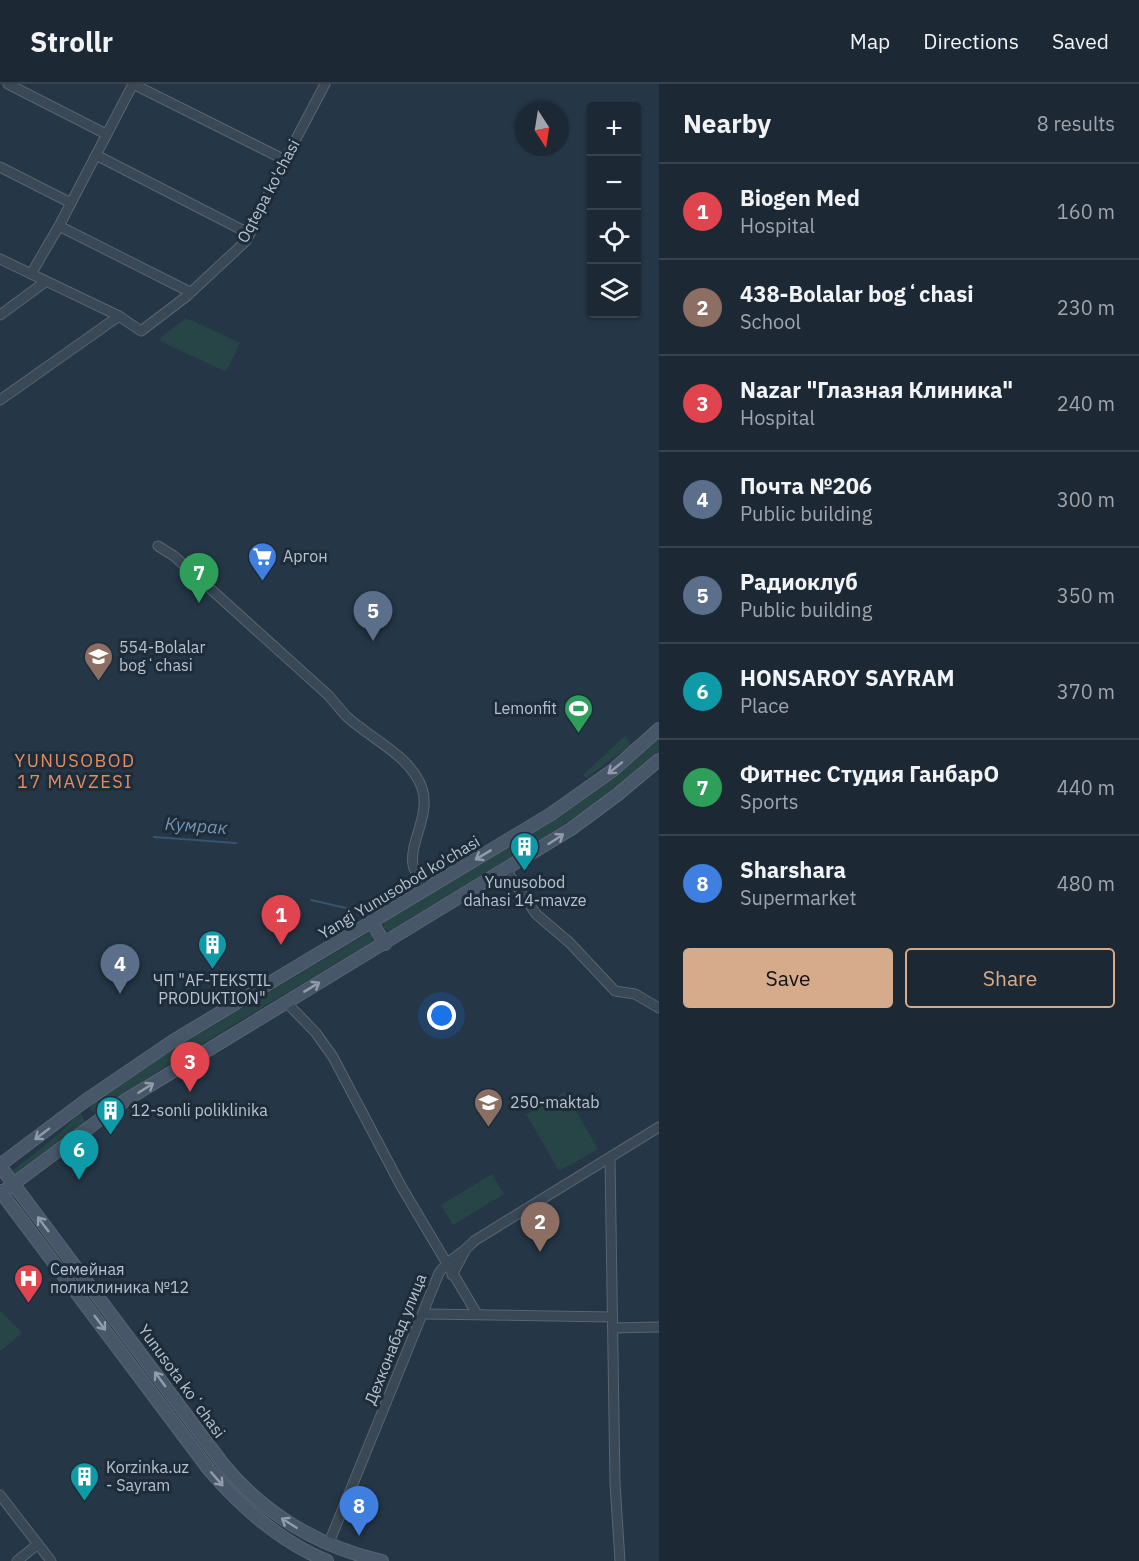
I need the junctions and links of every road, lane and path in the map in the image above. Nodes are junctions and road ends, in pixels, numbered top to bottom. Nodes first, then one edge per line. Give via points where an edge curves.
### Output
1 (8, 84) edge
2 (133, 84) edge
3 (325, 84) edge
4 (106, 134) junction
5 (96, 155) junction
6 (285, 160) junction
7 (0, 167) edge
8 (71, 203) junction
9 (59, 226) junction
10 (250, 234) junction
11 (0, 259) edge
12 (31, 274) junction
13 (45, 282) junction
14 (190, 292) junction
15 (0, 315) edge
16 (119, 316) junction
17 (0, 400) edge
18 (158, 546) dead end
19 (659, 729) edge
20 (659, 760) edge
21 (506, 870) junction
22 (426, 890) junction
23 (372, 922) junction
24 (385, 944) junction
25 (287, 1003) junction
26 (659, 1008) edge
27 (85, 1101) junction
28 (98, 1120) junction
29 (659, 1127) edge
30 (610, 1159) junction
31 (0, 1166) edge
32 (13, 1184) junction
33 (1, 1192) edge
34 (466, 1250) junction
35 (445, 1263) junction
36 (452, 1275) junction
37 (424, 1314) junction
38 (477, 1314) junction
39 (612, 1317) junction
40 (659, 1327) edge
41 (613, 1328) junction
42 (0, 1495) edge
43 (313, 1538) junction
44 (38, 1544) junction
45 (328, 1545) junction
46 (312, 1558) edge
47 (17, 1561) edge
48 (51, 1561) edge
49 (327, 1561) edge
50 (382, 1561) edge
51 (620, 1561) edge

1 - 4 street
2 - 4 street
2 - 6 street
3 - 6 street, Oqtepa ko'chasi
4 - 5 street
5 - 8 street
5 - 10 street
6 - 10 street, Oqtepa ko'chasi
7 - 8 street
8 - 9 street
9 - 12 street
9 - 14 street
10 - 14 street, Oqtepa ko'chasi
11 - 12 street
12 - 13 street
13 - 15 street
13 - 16 street
14 - 16 street, Oqtepa ko'chasi via 141,331
16 - 17 street
18 - 22 street via 174,556 328,695 346,716 411,768 424,799 412,863
19 -> 22 main road, Yangi Yunusobod ko'chasi via 574,798
21 -> 20 main road via 588,817
21 - 24 main road
21 - 26 street via 536,914 615,991 635,994
22 - 23 main road, Yangi Yunusobod ko'chasi
23 - 24 main road
23 - 27 main road, Yangi Yunusobod ko'chasi via 173,1041
25 -> 24 main road
28 -> 25 main road
25 - 35 street, Дехконабад улица via 333,1057
27 - 28 main road via 87,1118
27 -> 31 main road, Yangi Yunusobod ko'chasi
28 - 32 main road
29 - 30 street
30 - 34 street via 474,1241
30 - 39 street
31 - 32 main road, Yunusota koʻchasi
32 - 33 main road
43 -> 32 main road, Yunusota koʻchasi via 269,1509 234,1478
33 -> 46 main road, Yunusota koʻchasi via 210,1471 254,1515
34 - 35 street
34 - 36 street
35 - 36 street
35 - 37 street, Дехконабад улица
36 - 38 street
37 - 38 street
37 - 45 street, Дехконабад улица
38 - 39 street
39 - 41 street
40 - 41 street
41 - 51 street
42 - 44 street
43 - 45 main road, Yunusota koʻchasi
43 - 46 main road
44 - 47 street
44 - 48 street
45 - 46 main road
45 - 50 main road, Yunusota koʻchasi
46 - 49 main road, Yunusota koʻchasi

